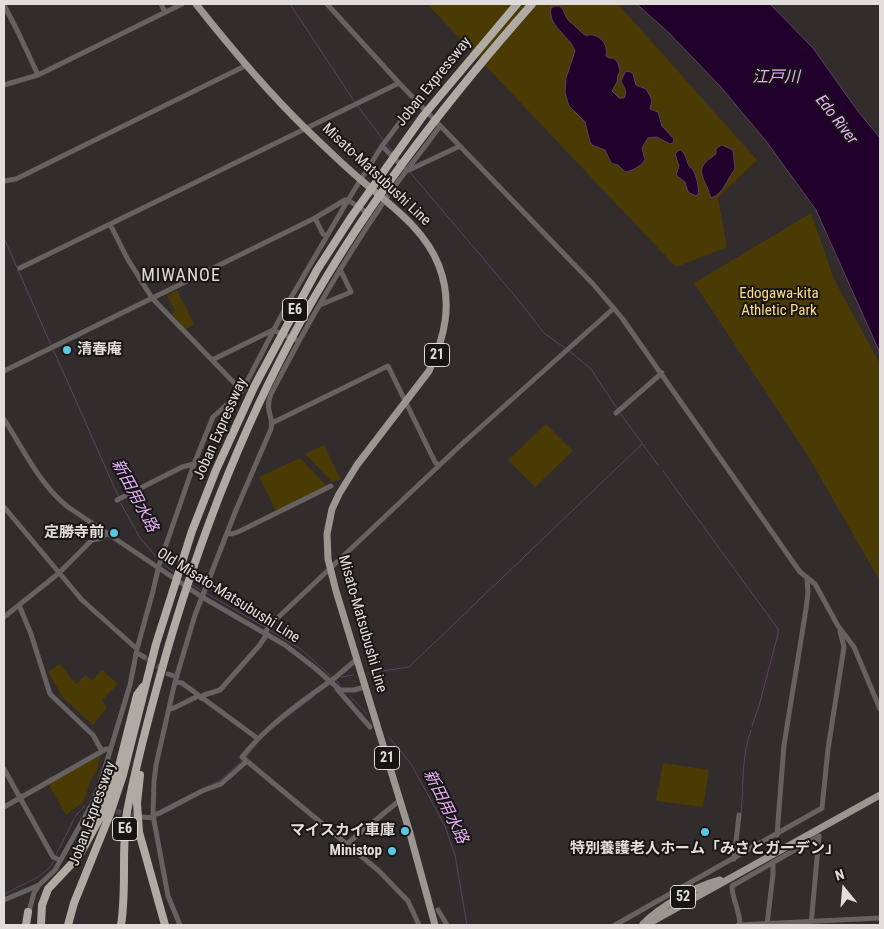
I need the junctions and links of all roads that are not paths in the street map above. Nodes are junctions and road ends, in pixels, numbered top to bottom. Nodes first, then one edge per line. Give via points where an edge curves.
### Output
1 (161, 4) edge
2 (182, 4) edge
3 (196, 4) edge
4 (327, 4) edge
5 (517, 4) edge
6 (532, 4) edge
7 (4, 5) edge
8 (165, 12) junction
9 (247, 65) junction
10 (38, 75) junction
11 (399, 83) junction
12 (4, 85) edge
13 (416, 100) junction
14 (440, 126) junction
15 (305, 128) junction
16 (384, 143) junction
17 (460, 146) junction
18 (408, 170) junction
19 (361, 180) junction
20 (4, 181) edge
21 (348, 200) junction
22 (385, 200) junction
23 (373, 217) junction
24 (315, 218) junction
25 (110, 224) junction
26 (327, 236) junction
27 (319, 249) junction
28 (342, 266) junction
29 (20, 268) dead end
30 (152, 298) junction
31 (320, 305) junction
32 (614, 308) junction
33 (273, 330) junction
34 (299, 341) junction
35 (212, 360) junction
36 (4, 371) edge
37 (662, 373) junction
38 (243, 389) junction
39 (269, 400) junction
40 (405, 402) junction
41 (616, 412) dead end
42 (5, 422) edge
43 (272, 423) junction
44 (194, 464) junction
45 (439, 466) junction
46 (331, 486) dead end
47 (120, 499) dead end
48 (4, 507) edge
49 (108, 532) junction
50 (227, 533) junction
51 (160, 564) junction
52 (330, 570) junction
53 (59, 573) junction
54 (807, 579) junction
55 (204, 593) junction
56 (19, 605) junction
57 (4, 617) edge
58 (838, 626) junction
59 (266, 633) junction
60 (140, 654) junction
61 (357, 659) junction
62 (168, 674) tunnel mouth
63 (176, 679) junction
64 (146, 682) junction
65 (330, 682) junction
66 (335, 687) junction
67 (365, 687) junction
68 (200, 697) junction
69 (169, 709) junction
70 (880, 709) edge
71 (370, 727) dead end
72 (145, 736) junction
73 (257, 738) junction
74 (110, 749) junction
75 (102, 751) junction
76 (247, 761) junction
77 (4, 769) edge
78 (880, 795) edge
79 (20, 797) junction
80 (400, 800) junction
81 (92, 804) junction
82 (4, 806) edge
83 (100, 808) dead end
84 (739, 815) dead end
85 (143, 817) tunnel mouth
86 (154, 817) junction
87 (776, 835) junction
88 (348, 843) junction
89 (734, 859) junction
90 (60, 860) junction
91 (773, 862) junction
92 (730, 878) junction
93 (39, 886) junction
94 (4, 900) edge
95 (438, 910) dead end
96 (28, 912) joint
97 (878, 918) edge
98 (811, 924) edge
99 (27, 925) edge
100 (42, 925) edge
101 (68, 925) edge
102 (121, 925) edge
103 (165, 925) edge
104 (180, 925) edge
105 (419, 925) edge
106 (435, 925) edge
107 (445, 925) edge
108 (615, 925) edge
109 (641, 925) edge
110 (646, 925) edge
111 (739, 925) edge
112 (767, 925) edge
113 (877, 925) edge

1 - 8 street
2 - 8 street
3 - 9 main road, Misato-Matsubushi Line / 21
4 - 11 street
5 - 64 highway, Joban Expressway / E6 via 423,116 352,216 317,270 266,362 192,531
6 - 72 highway, Joban Expressway / E6 via 431,125 361,222 301,322 254,412 227,474 188,579
7 - 10 street
8 - 10 street
9 - 15 main road, Misato-Matsubushi Line / 21
9 - 20 street
10 - 12 street
11 - 13 street
11 - 15 street
13 - 14 street
13 - 16 street
14 - 17 street
14 - 18 street
15 - 19 main road, Misato-Matsubushi Line / 21
15 - 25 street
16 - 18 street
16 - 19 street
17 - 18 street
17 - 32 street
18 - 22 street
19 - 21 street
19 - 22 main road, Misato-Matsubushi Line / 21
21 - 23 street
21 - 24 street
21 - 26 street
22 - 23 street
22 - 40 main road, Misato-Matsubushi Line / 21 via 432,251 446,293 446,320 438,352 429,371
23 - 28 street
24 - 26 street
24 - 30 street
25 - 29 street
25 - 30 street
26 - 27 street
27 - 28 street
27 - 33 street
28 - 31 street
28 - 31 street via 351,292
30 - 35 street
30 - 36 street
31 - 34 street
32 - 37 street
32 - 45 street
33 - 34 street
33 - 35 street
33 - 38 street
34 - 39 street
35 - 38 street
37 - 41 street
37 - 54 street
38 - 39 street
38 - 44 street via 213,416
39 - 43 street via 267,405
40 - 43 street via 388,366
40 - 45 street
40 - 52 main road, Misato-Matsubushi Line / 21 via 339,494 327,534
42 - 49 street, Old Misato-Matsubushi Line via 58,499
43 - 50 street
44 - 47 street
44 - 51 street
45 - 52 street
46 - 50 street via 240,531
48 - 53 street
49 - 51 street, Old Misato-Matsubushi Line
49 - 53 street via 92,540
50 - 55 street
51 - 55 street, Old Misato-Matsubushi Line
51 - 60 street
52 - 59 street
52 - 61 main road, Misato-Matsubushi Line / 21
53 - 56 street
53 - 60 street via 89,607
54 - 58 street via 815,584
54 - 87 street via 805,616 784,745
55 - 59 street, Old Misato-Matsubushi Line
55 - 63 street
56 - 57 street
56 - 75 street via 50,694 93,735
58 - 70 street via 854,647
58 - 87 street via 844,647 822,808
59 - 65 street, Old Misato-Matsubushi Line via 302,657
59 - 68 street via 259,646 220,690
60 - 74 street
61 - 65 street
61 - 67 main road, Misato-Matsubushi Line / 21
62 - 63 street
63 - 68 street
63 - 69 street
64 - 100 highway via 137,695 117,774 103,812 79,856 48,889 42,905
64 - 101 highway, Joban Expressway / E6 via 118,790
65 - 66 street, Old Misato-Matsubushi Line
65 - 73 street
66 - 67 street via 344,691
66 - 71 street, Old Misato-Matsubushi Line
67 - 80 main road, Misato-Matsubushi Line / 21
68 - 69 street
68 - 73 street
69 - 86 street via 154,782
72 - 102 highway, Joban Expressway / E6 via 125,826
72 - 103 highway via 137,803 138,826
73 - 76 street via 242,757
74 - 75 street
74 - 81 street
75 - 79 street
76 - 86 street via 221,784 202,790
76 - 88 street
77 - 79 street
78 - 92 main road, 52
79 - 82 street
79 - 90 street via 53,857
80 - 88 street
80 - 106 main road, Misato-Matsubushi Line / 21
81 - 83 street
81 - 90 street
84 - 89 street
85 - 86 street
86 - 104 street via 168,896
87 - 89 street
88 - 105 street via 408,901
89 - 108 street
90 - 93 street
91 - 98 street via 819,836
91 - 111 street via 732,886
91 - 112 street
92 - 109 main road, 52 via 706,884 654,913
92 - 110 main road, 52
93 - 94 street
93 - 96 street
95 - 107 street
96 - 99 highway
97 - 98 street
97 - 113 street
98 - 112 street
111 - 112 street

